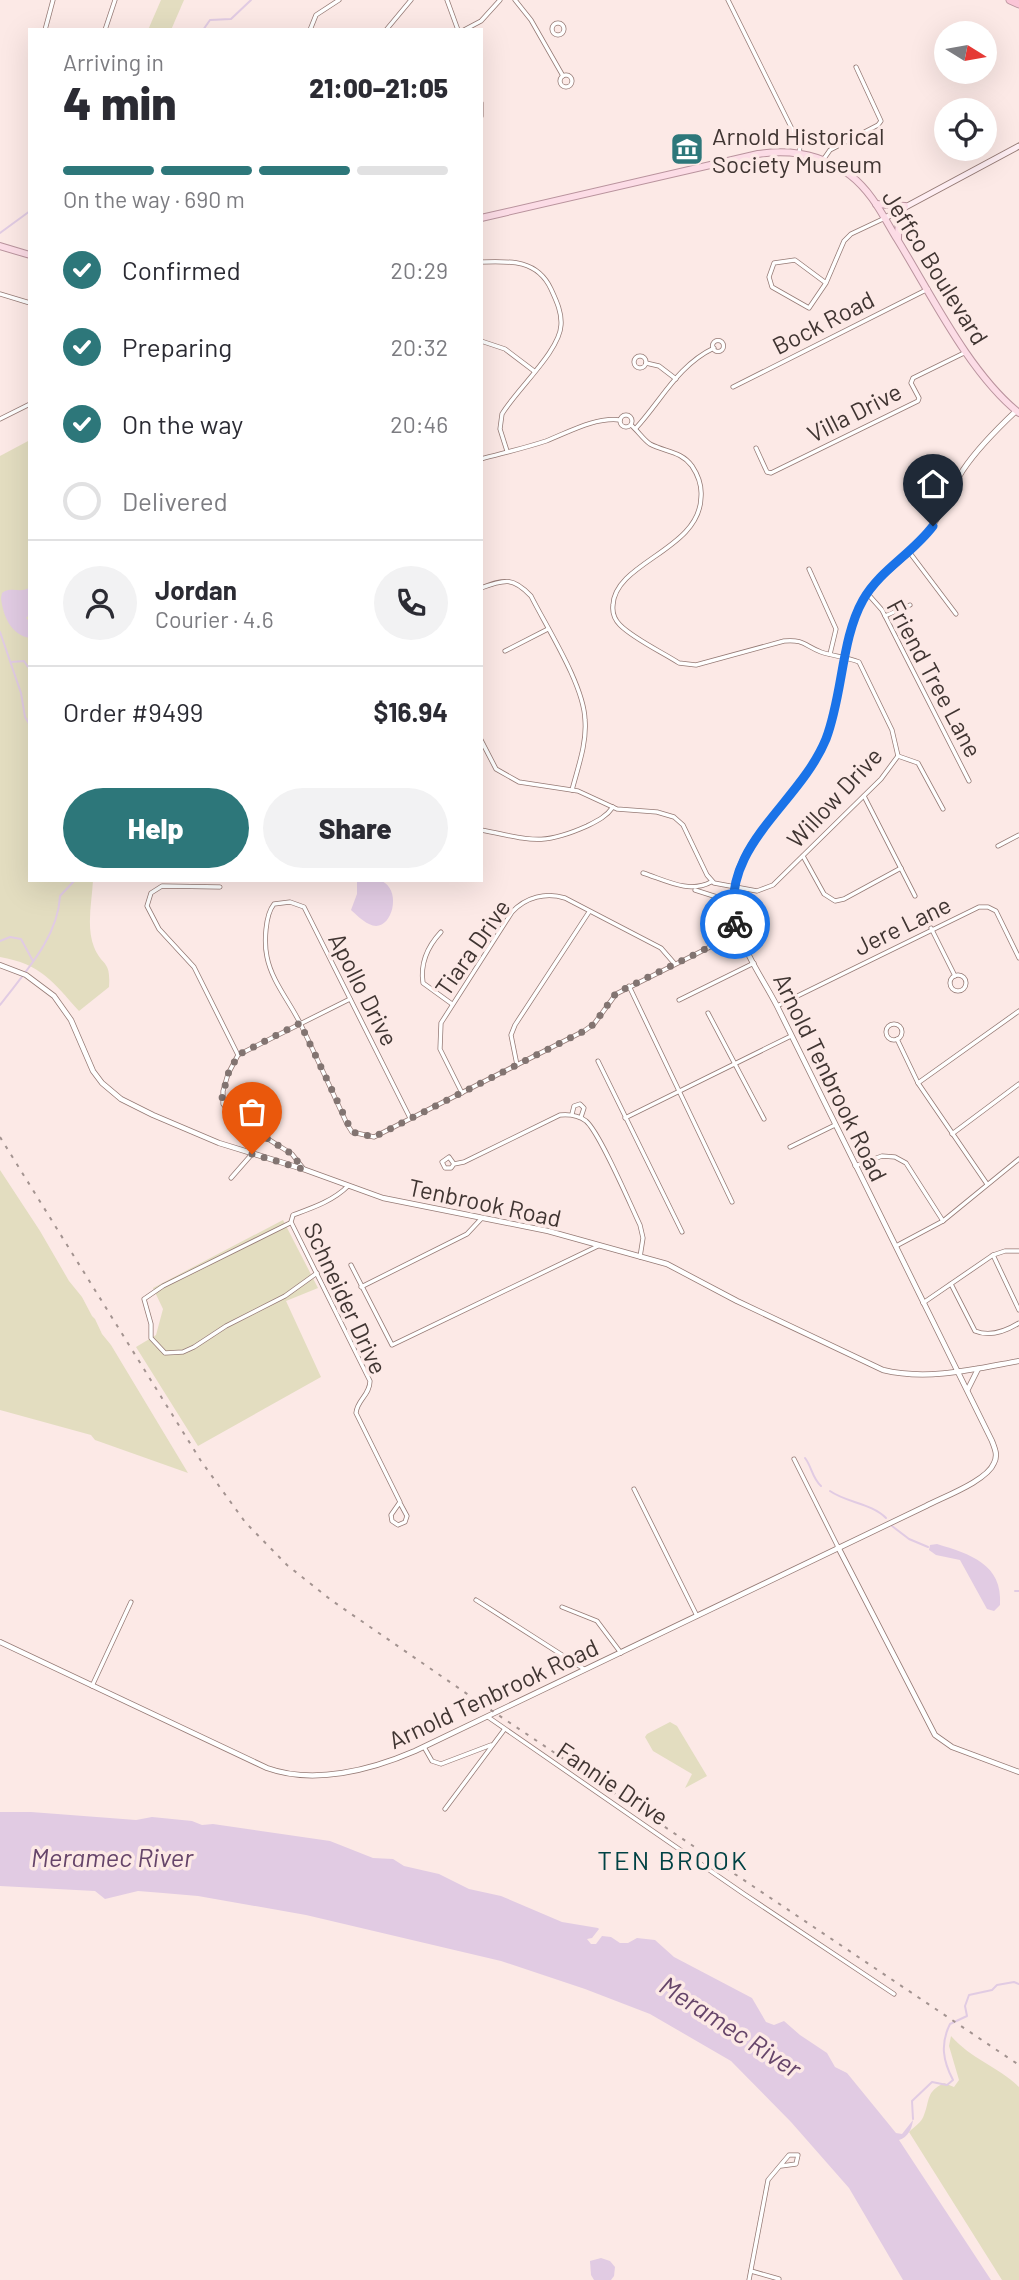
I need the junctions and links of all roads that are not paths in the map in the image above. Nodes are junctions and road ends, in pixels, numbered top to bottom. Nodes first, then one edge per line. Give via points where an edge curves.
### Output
1 (53, 0) edge
2 (115, 0) edge
3 (339, 0) edge
4 (411, 0) edge
5 (447, 0) edge
6 (500, 0) edge
7 (515, 0) edge
8 (728, 0) edge
9 (1010, 0) edge
10 (1019, 4) edge
11 (46, 28) edge
12 (106, 28) edge
13 (311, 28) edge
14 (388, 28) edge
15 (457, 28) edge
16 (468, 28) edge
17 (552, 32) dead end
18 (541, 37) junction
19 (856, 67) dead end
20 (563, 76) dead end
21 (1019, 146) edge
22 (799, 154) junction
23 (823, 160) junction
24 (877, 204) junction
25 (905, 206) junction
26 (483, 218) edge
27 (885, 218) junction
28 (898, 240) junction
29 (0, 246) edge
30 (28, 254) edge
31 (483, 261) edge
32 (826, 283) junction
33 (928, 289) junction
34 (0, 294) edge
35 (28, 302) edge
36 (483, 342) edge
37 (714, 348) dead end
38 (966, 352) junction
39 (646, 363) dead end
40 (534, 371) junction
41 (676, 379) junction
42 (733, 387) dead end
43 (28, 405) edge
44 (1018, 412) edge
45 (0, 419) edge
46 (620, 420) junction
47 (634, 426) junction
48 (756, 448) dead end
49 (507, 451) junction
50 (483, 458) edge
51 (910, 553) junction
52 (808, 569) dead end
53 (483, 587) edge
54 (867, 593) junction
55 (910, 605) dead end
56 (956, 614) dead end
57 (885, 616) junction
58 (548, 629) junction
59 (505, 651) dead end
60 (830, 654) junction
61 (846, 658) junction
62 (483, 744) edge
63 (898, 756) junction
64 (969, 782) dead end
65 (572, 790) junction
66 (864, 796) junction
67 (613, 807) junction
68 (943, 809) dead end
69 (483, 830) edge
70 (1019, 835) edge
71 (998, 846) dead end
72 (803, 856) junction
73 (901, 868) junction
74 (643, 873) dead end
75 (712, 881) junction
76 (220, 887) dead end
77 (690, 888) junction
78 (734, 888) junction
79 (915, 896) dead end
80 (720, 898) dead end
81 (589, 912) junction
82 (931, 928) junction
83 (440, 932) dead end
84 (738, 933) junction
85 (1019, 958) edge
86 (674, 963) junction
87 (754, 963) junction
88 (0, 965) edge
89 (955, 976) junction
90 (629, 986) junction
91 (350, 999) junction
92 (679, 1000) dead end
93 (453, 1004) junction
94 (777, 1006) junction
95 (1019, 1011) edge
96 (708, 1013) dead end
97 (300, 1023) junction
98 (791, 1035) junction
99 (897, 1039) junction
100 (238, 1055) junction
101 (598, 1061) dead end
102 (734, 1063) junction
103 (518, 1065) junction
104 (918, 1083) junction
105 (1019, 1084) edge
106 (678, 1090) junction
107 (462, 1093) junction
108 (572, 1114) junction
109 (410, 1118) junction
110 (581, 1118) junction
111 (625, 1118) junction
112 (764, 1119) dead end
113 (835, 1125) junction
114 (952, 1134) junction
115 (790, 1147) dead end
116 (252, 1154) junction
117 (1019, 1158) edge
118 (454, 1164) dead end
119 (855, 1166) junction
120 (303, 1169) junction
121 (231, 1178) dead end
122 (987, 1184) junction
123 (348, 1186) junction
124 (732, 1202) dead end
125 (481, 1219) junction
126 (943, 1221) junction
127 (291, 1222) junction
128 (682, 1233) dead end
129 (598, 1246) junction
130 (895, 1246) junction
131 (1019, 1251) edge
132 (993, 1255) junction
133 (640, 1257) junction
134 (351, 1265) dead end
135 (317, 1273) junction
136 (951, 1284) junction
137 (361, 1287) junction
138 (923, 1303) junction
139 (1019, 1310) edge
140 (1019, 1323) edge
141 (952, 1359) junction
142 (1019, 1361) edge
143 (979, 1368) junction
144 (959, 1372) junction
145 (944, 1373) junction
146 (967, 1390) junction
147 (794, 1459) dead end
148 (635, 1489) dead end
149 (400, 1503) junction
150 (838, 1547) junction
151 (476, 1600) dead end
152 (131, 1602) dead end
153 (562, 1607) dead end
154 (697, 1616) junction
155 (0, 1642) edge
156 (621, 1653) junction
157 (586, 1670) junction
158 (92, 1686) junction
159 (488, 1717) junction
160 (505, 1729) junction
161 (493, 1744) junction
162 (424, 1747) junction
163 (1019, 1772) edge
164 (445, 1809) dead end
165 (894, 1994) dead end
166 (781, 2166) junction
167 (751, 2272) junction
168 (779, 2279) edge
169 (749, 2280) edge

1 - 11 street
2 - 12 street
3 - 13 street via 316,15
4 - 14 street
5 - 15 street
6 - 16 street
7 - 18 street
8 - 22 street via 795,135
9 - 10 highway
17 - 18 street
18 - 20 street
19 - 23 street via 881,116 880,124 830,150
21 - 25 main road
22 - 23 main road, Jeffco Boulevard
22 - 26 main road, Jeffco Boulevard via 753,155
23 - 24 main road, Jeffco Boulevard via 850,176
24 - 25 main road
24 - 27 main road, Jeffco Boulevard
25 - 27 main road
25 - 28 main road via 899,216
27 - 28 main road, Jeffco Boulevard
27 - 32 street via 844,241
28 - 33 main road, Jeffco Boulevard
29 - 30 main road
31 - 40 street via 524,263 548,281 561,316 560,335
32 - 32 street via 795,260 774,263 769,277 772,287 809,308
33 - 38 main road, Jeffco Boulevard
33 - 42 street, Bock Road
34 - 35 street
36 - 40 street via 505,349
37 - 41 street
38 - 44 main road, Jeffco Boulevard
38 - 48 street, Villa Drive via 913,378 918,401 769,474
39 - 41 street
40 - 49 street via 502,414 500,429
41 - 47 street
43 - 45 street
44 - 51 street, Arnold Tenbrook Road via 966,466 934,524
46 - 47 street via 624,427
46 - 47 street via 628,415
46 - 49 street via 609,419
47 - 60 street via 649,443 690,464 699,479 701,501 692,526 615,594 613,612 621,626 689,665 784,641 801,641
49 - 50 street
51 - 54 street, Arnold Tenbrook Road via 880,576
51 - 56 street
52 - 60 street via 836,629
53 - 58 street via 512,581 526,591
54 - 57 street, Friend Tree Lane
54 - 61 street, Arnold Tenbrook Road via 856,614
55 - 57 street
57 - 64 street, Friend Tree Lane
58 - 59 street
58 - 65 street via 586,718
60 - 61 street
61 - 63 street, Willow Drive via 862,664 892,730
61 - 78 street, Arnold Tenbrook Road via 834,715 821,749 800,784 749,848
62 - 65 street via 492,764 507,776 532,785
63 - 66 street, Willow Drive
63 - 68 street via 918,763
65 - 67 street
66 - 72 street, Willow Drive
66 - 73 street
67 - 69 street via 600,819 550,840
67 - 75 street via 657,812 679,820
70 - 71 street
72 - 73 street via 824,894 835,901
72 - 78 street, Willow Drive via 769,888
73 - 79 street
74 - 77 street
75 - 77 street
75 - 78 street, Willow Drive
76 - 100 street via 162,886 151,893 147,906 159,929 194,967
77 - 80 street
78 - 84 street, Arnold Tenbrook Road
81 - 86 street, Tiara Drive via 661,948
81 - 93 street, Tiara Drive via 554,895 521,904
81 - 103 street via 515,1024 511,1035
82 - 85 street, Jere Lane via 988,907 996,911
82 - 89 street
82 - 94 street, Jere Lane
83 - 93 street via 425,955 423,983
84 - 86 street
84 - 87 street, Arnold Tenbrook Road
86 - 90 street
87 - 92 street
87 - 94 street, Arnold Tenbrook Road
88 - 116 street, Tenbrook Road via 31,978 58,1001 95,1074 111,1092 177,1126
89 - 89 street via 950,985 961,992 966,980
90 - 103 street via 616,993 594,1024
90 - 106 street
91 - 97 street
91 - 97 street, Apollo Drive via 304,907 282,902 271,906 267,957
91 - 109 street, Apollo Drive
93 - 107 street, Tiara Drive via 442,1023 440,1049
94 - 98 street, Arnold Tenbrook Road
95 - 104 street
96 - 102 street
97 - 100 street
97 - 109 street via 352,1132 374,1137
98 - 102 street
98 - 113 street, Arnold Tenbrook Road
99 - 99 street via 901,1028 890,1024 887,1037
99 - 104 street
100 - 120 street via 228,1074 223,1104 244,1124 292,1154
101 - 111 street
102 - 106 street
102 - 112 street
103 - 107 street
104 - 114 street
105 - 114 street
106 - 111 street
106 - 124 street
107 - 109 street
108 - 110 street
108 - 110 street via 573,1106 580,1104 584,1108
108 - 118 street via 555,1116
110 - 133 street via 594,1130 640,1224
111 - 128 street
113 - 115 street
113 - 119 street, Arnold Tenbrook Road
114 - 122 street
116 - 120 street, Tenbrook Road
116 - 121 street
117 - 122 street
119 - 126 street via 882,1156 906,1163
119 - 130 street, Arnold Tenbrook Road
120 - 123 street, Tenbrook Road
122 - 126 street
123 - 125 street, Tenbrook Road via 395,1202
123 - 127 street, Schneider Drive via 293,1215
125 - 129 street, Tenbrook Road
125 - 137 street via 467,1234
126 - 130 street
127 - 135 street, Schneider Drive
127 - 135 street via 144,1299 151,1338 165,1353 183,1352 285,1296
129 - 133 street, Tenbrook Road
129 - 137 street via 392,1345
130 - 138 street, Arnold Tenbrook Road
131 - 132 street
132 - 136 street
132 - 139 street
133 - 145 street, Tenbrook Road via 677,1268 875,1367 900,1373
134 - 137 street
135 - 149 street, Schneider Drive via 370,1381 356,1412
136 - 138 street
136 - 140 street via 980,1334
138 - 141 street, Arnold Tenbrook Road
141 - 144 street, Arnold Tenbrook Road
141 - 145 street via 951,1368
142 - 143 street, Tenbrook Road
143 - 144 street, Tenbrook Road
143 - 146 street
144 - 145 street, Tenbrook Road
144 - 146 street, Arnold Tenbrook Road
146 - 150 street, Arnold Tenbrook Road via 994,1446 992,1468 959,1490
147 - 150 street
148 - 154 street
149 - 149 street via 407,1517 398,1525 391,1516
150 - 154 street, Arnold Tenbrook Road
150 - 163 street via 935,1735 951,1747
151 - 157 street
152 - 158 street
153 - 156 street via 597,1621
154 - 156 street, Arnold Tenbrook Road
155 - 158 street, Arnold Tenbrook Road
156 - 157 street, Arnold Tenbrook Road
157 - 159 street, Arnold Tenbrook Road
158 - 162 street, Arnold Tenbrook Road via 288,1774 337,1773
159 - 160 street, Fannie Drive
159 - 162 street, Arnold Tenbrook Road
160 - 161 street
160 - 165 street, Fannie Drive
161 - 162 street via 441,1764 432,1761
161 - 164 street
166 - 166 street via 796,2164 798,2155 789,2155
166 - 167 street via 768,2180
167 - 168 street
167 - 169 street

